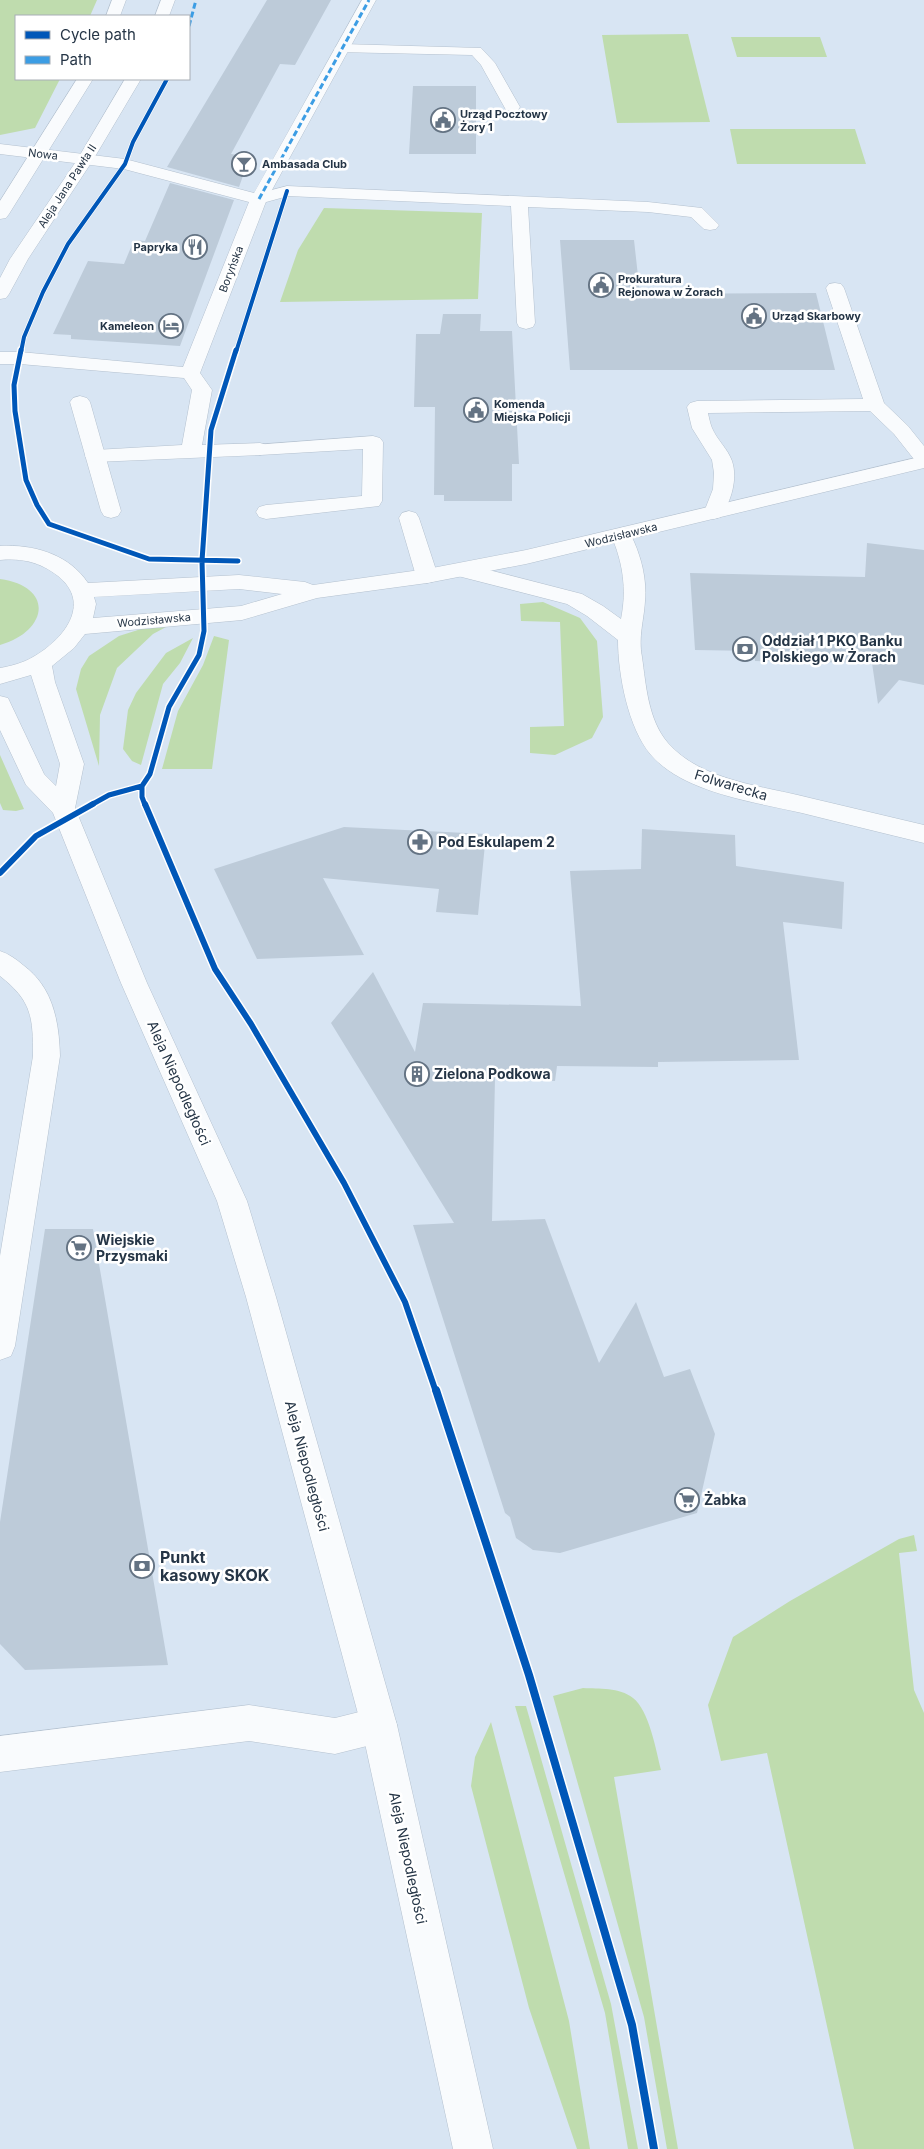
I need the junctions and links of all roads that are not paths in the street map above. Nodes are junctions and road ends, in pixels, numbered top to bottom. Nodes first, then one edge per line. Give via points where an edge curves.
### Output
1 (119, 0) edge
2 (168, 0) edge
3 (369, 0) edge
4 (113, 15) edge
5 (162, 15) edge
6 (342, 49) junction
7 (84, 80) edge
8 (132, 80) edge
9 (512, 107) dead end
10 (0, 148) edge
11 (37, 154) junction
12 (85, 160) junction
13 (259, 199) junction
14 (519, 201) junction
15 (0, 214) edge
16 (710, 225) dead end
17 (835, 288) dead end
18 (0, 294) edge
19 (526, 323) dead end
20 (0, 358) edge
21 (190, 373) junction
22 (80, 402) dead end
23 (875, 405) junction
24 (192, 451) junction
25 (95, 456) junction
26 (924, 461) edge
27 (111, 511) dead end
28 (266, 512) dead end
29 (714, 512) junction
30 (409, 518) dead end
31 (621, 535) junction
32 (2, 549) edge
33 (462, 570) junction
34 (427, 576) junction
35 (82, 590) junction
36 (316, 591) junction
37 (79, 628) junction
38 (629, 637) junction
39 (40, 663) junction
40 (0, 676) edge
41 (0, 704) edge
42 (63, 808) junction
43 (924, 834) edge
44 (0, 961) edge
45 (0, 1346) edge
46 (379, 1725) junction
47 (0, 1754) edge
48 (473, 2149) edge

1 - 4 street
2 - 5 street
3 - 6 street, Boryńska
6 - 9 street via 476,51 487,62
6 - 13 street, Boryńska
7 - 11 street
8 - 12 street, Aleja Jana Pawła II
10 - 11 street, Nowa
11 - 12 street, Nowa
11 - 15 street
12 - 13 street, Nowa via 124,164
12 - 18 street, Aleja Jana Pawła II via 19,259
13 - 14 street via 287,191
13 - 21 street, Boryńska
14 - 16 street via 696,212
14 - 19 street
17 - 23 street
20 - 21 street
21 - 24 street via 202,390
22 - 25 street
23 - 26 street via 901,430
23 - 29 street via 697,407 702,428 722,460 723,489
24 - 25 street
24 - 28 street via 373,442 372,501
25 - 27 street
26 - 29 street, Wodzisławska
29 - 31 street, Wodzisławska
30 - 34 street
31 - 33 street, Wodzisławska
31 - 38 street, Folwarecka via 630,555 635,595
32 - 35 street via 54,563 76,579
33 - 34 street, Wodzisławska
33 - 38 street via 574,599
34 - 36 street, Wodzisławska
35 - 36 street, Wodzisławska via 238,582
35 - 37 street via 85,608
36 - 37 street, Wodzisławska via 242,613
37 - 39 street via 63,646
38 - 43 street, Folwarecka via 642,721 663,754 675,764 700,778 725,786
39 - 40 street
39 - 42 street via 72,764
41 - 42 street, Aleja Niepodległości via 34,779
42 - 46 street, Aleja Niepodległości via 134,983 232,1201
44 - 45 street via 30,987 39,1006 47,1038 46,1066
46 - 47 street via 335,1736 249,1723
46 - 48 street, Aleja Niepodległości

